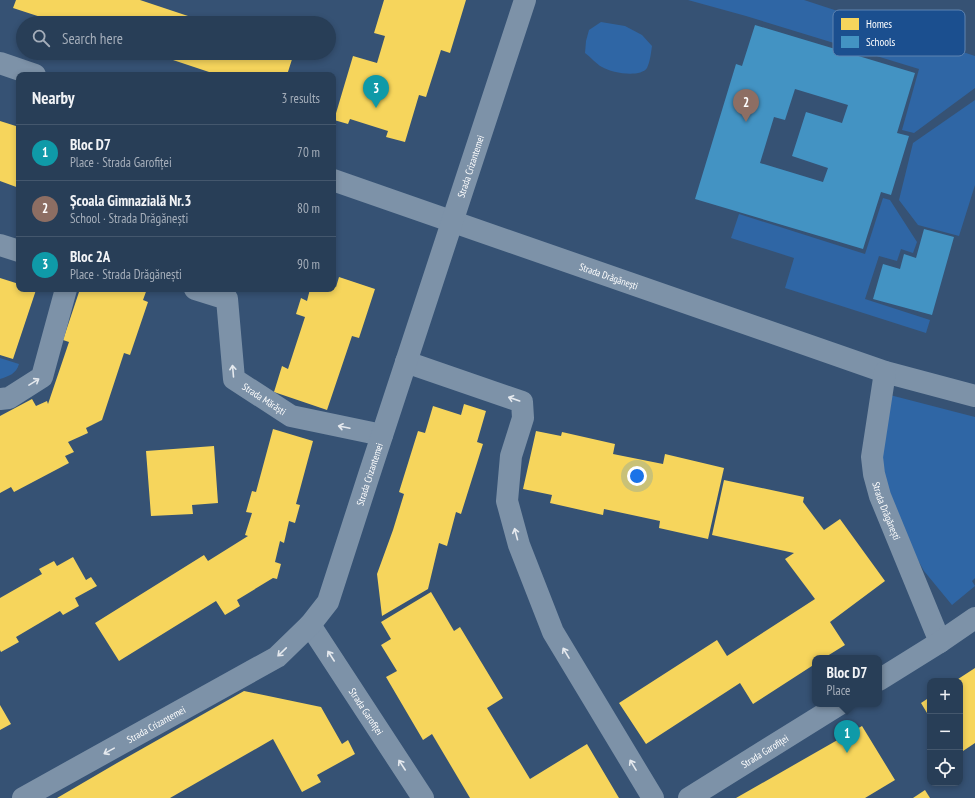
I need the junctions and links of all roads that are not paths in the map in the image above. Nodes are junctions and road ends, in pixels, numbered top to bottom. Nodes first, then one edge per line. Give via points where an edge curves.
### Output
1 (525, 0) edge
2 (0, 63) edge
3 (26, 72) edge
4 (336, 181) edge
5 (452, 222) junction
6 (0, 246) edge
7 (16, 250) edge
8 (65, 292) edge
9 (205, 292) edge
10 (406, 362) junction
11 (885, 372) junction
12 (975, 396) edge
13 (0, 398) edge
14 (382, 435) junction
15 (975, 618) edge
16 (310, 625) junction
17 (940, 642) junction
18 (882, 678) edge
19 (835, 707) edge
20 (23, 798) edge
21 (423, 798) edge
22 (653, 798) edge
23 (688, 798) edge

1 - 5 street, Strada Crizantemei
2 - 3 street
4 - 5 street, Strada Drăgănești
5 - 10 street, Strada Crizantemei
5 - 11 street, Strada Drăgănești
6 - 7 street
13 -> 8 street via 9,398 42,377
14 -> 9 street, Strada Mărăști via 291,416 234,379 227,299
10 - 14 street, Strada Crizantemei
22 -> 10 street via 553,632 518,544 507,501 511,456 523,418 522,402
11 - 12 street, Strada Drăgănești
11 - 17 street, Strada Drăgănești via 872,457 874,474 880,496
14 - 16 street, Strada Crizantemei via 328,602
15 - 17 street
16 -> 20 street, Strada Crizantemei via 277,657
21 -> 16 street, Strada Garofiței
17 - 18 street
19 - 23 street, Strada Garofiței

